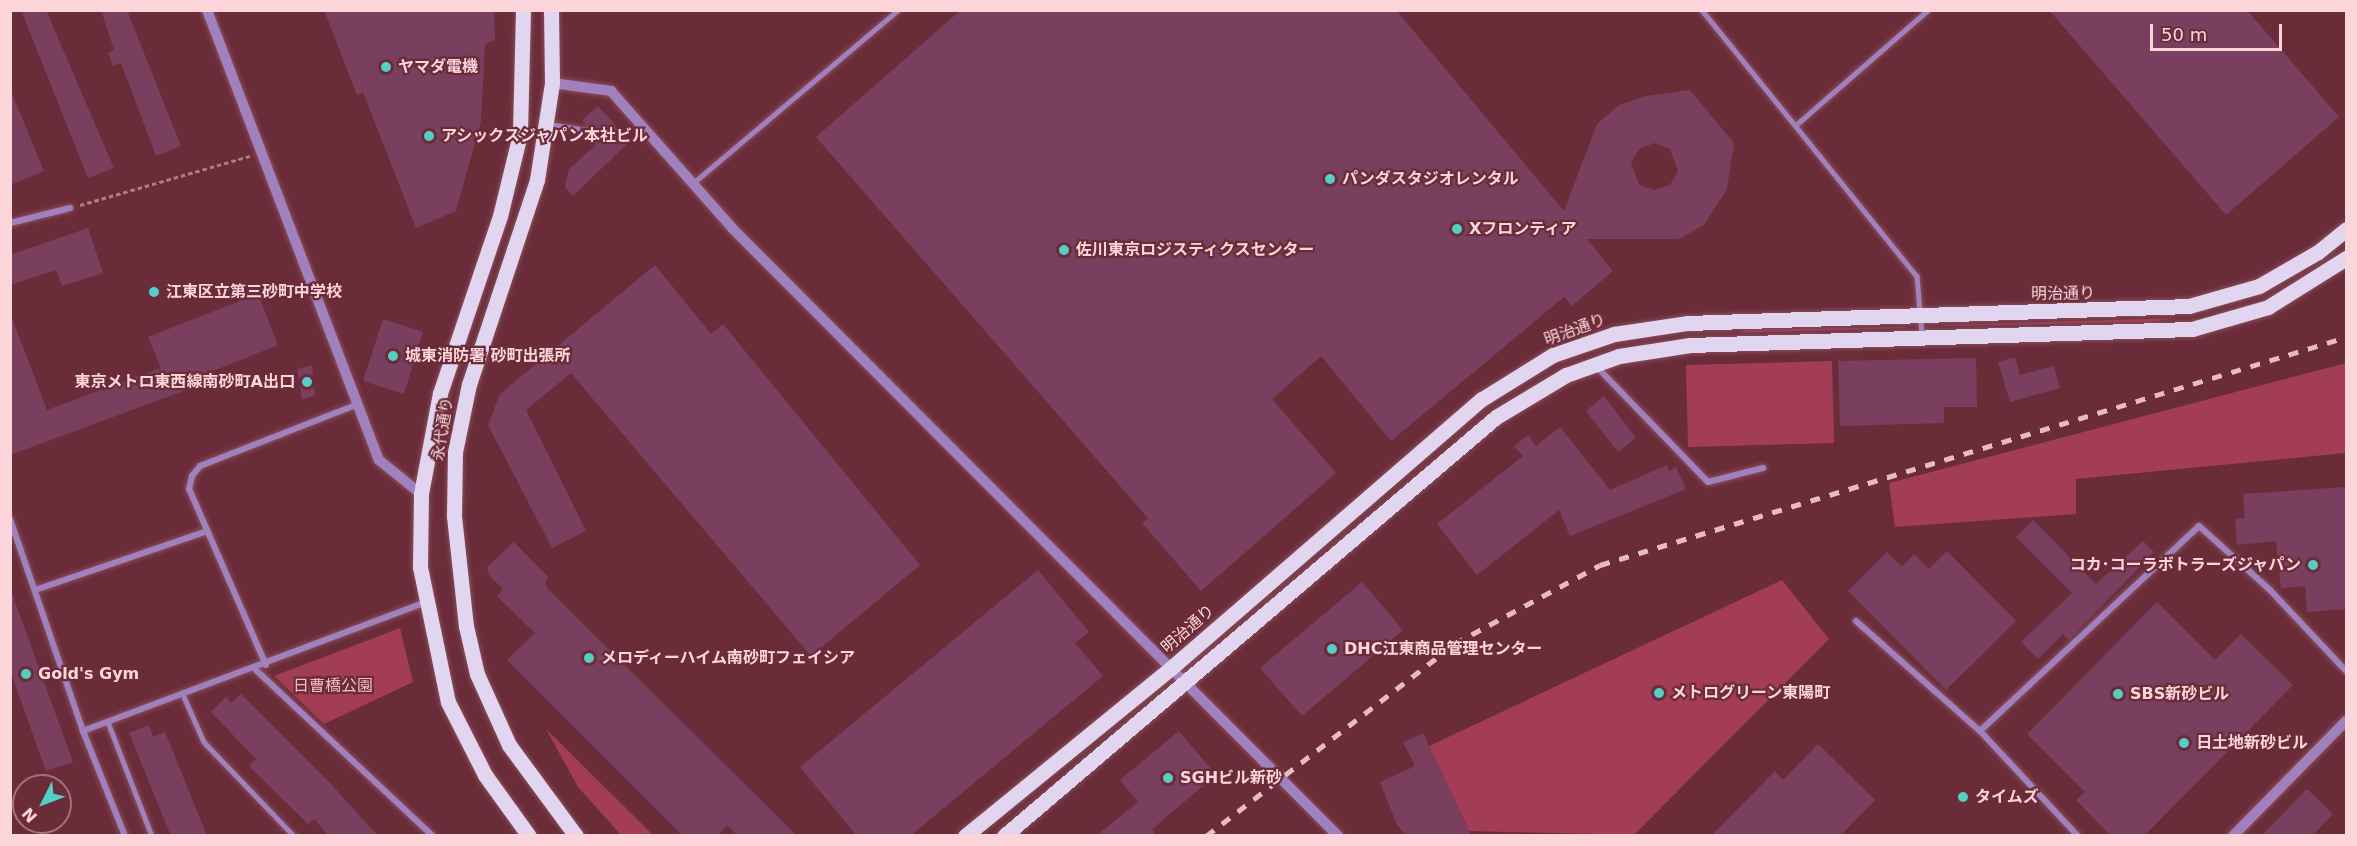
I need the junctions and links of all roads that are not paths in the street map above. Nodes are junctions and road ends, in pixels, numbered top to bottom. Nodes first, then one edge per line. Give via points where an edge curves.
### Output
1 (207, 10) edge
2 (523, 10) edge
3 (551, 10) edge
4 (898, 10) edge
5 (1702, 10) edge
6 (1928, 10) edge
7 (552, 83) junction
8 (547, 124) junction
9 (1796, 124) junction
10 (595, 140) dead end
11 (692, 184) junction
12 (70, 208) road end
13 (10, 224) edge
14 (2346, 228) edge
15 (2346, 258) edge
16 (1922, 315) junction
17 (1923, 340) junction
18 (1594, 364) junction
19 (358, 404) junction
20 (1763, 468) dead end
21 (421, 494) junction
22 (10, 519) edge
23 (207, 531) junction
24 (35, 590) junction
25 (424, 603) junction
26 (1856, 621) dead end
27 (266, 665) junction
28 (1171, 668) junction
29 (256, 670) junction
30 (2346, 671) edge
31 (1186, 683) junction
32 (184, 696) junction
33 (108, 722) junction
34 (2346, 722) edge
35 (83, 731) junction
36 (1980, 731) junction
37 (125, 836) edge
38 (152, 836) edge
39 (294, 836) edge
40 (432, 836) edge
41 (529, 836) edge
42 (576, 836) edge
43 (965, 836) edge
44 (1004, 836) edge
45 (1338, 836) edge
46 (2078, 836) edge
47 (2233, 836) edge

1 - 19 street
2 - 21 main road, 永代通り via 525,84 512,174 440,393
3 - 7 main road, 永代通り
4 - 11 lane
5 - 9 lane
6 - 9 lane
7 - 8 main road, 永代通り
7 - 11 street via 611,91
8 - 10 lane via 586,130
8 - 42 main road, 永代通り via 525,224 459,423 454,516 459,582 477,674 509,745
9 - 16 lane via 1917,276
11 - 28 street
12 - 13 street
14 - 16 main road, 明治通り via 2309,258 2259,286 2188,306
15 - 17 main road via 2268,307 2192,329
16 - 17 lane
16 - 28 main road, 明治通り via 1646,327 1553,355 1473,406
17 - 18 main road via 1690,345
18 - 20 street via 1708,482
18 - 31 main road via 1539,389 1496,417
19 - 21 street via 383,467
19 - 23 street via 200,466 189,489
21 - 25 main road, 永代通り
22 - 24 street
23 - 24 street
23 - 27 street
24 - 35 street
25 - 27 street
25 - 41 main road, 永代通り via 459,728
26 - 36 street
27 - 29 street
28 - 31 street
28 - 43 main road, 明治通り
29 - 32 street
29 - 40 street
30 - 36 street via 2270,590 2199,526
31 - 44 main road
31 - 45 street
32 - 33 street
32 - 39 lane via 204,742
33 - 35 street
33 - 38 lane
34 - 47 street
35 - 37 street
36 - 46 street

